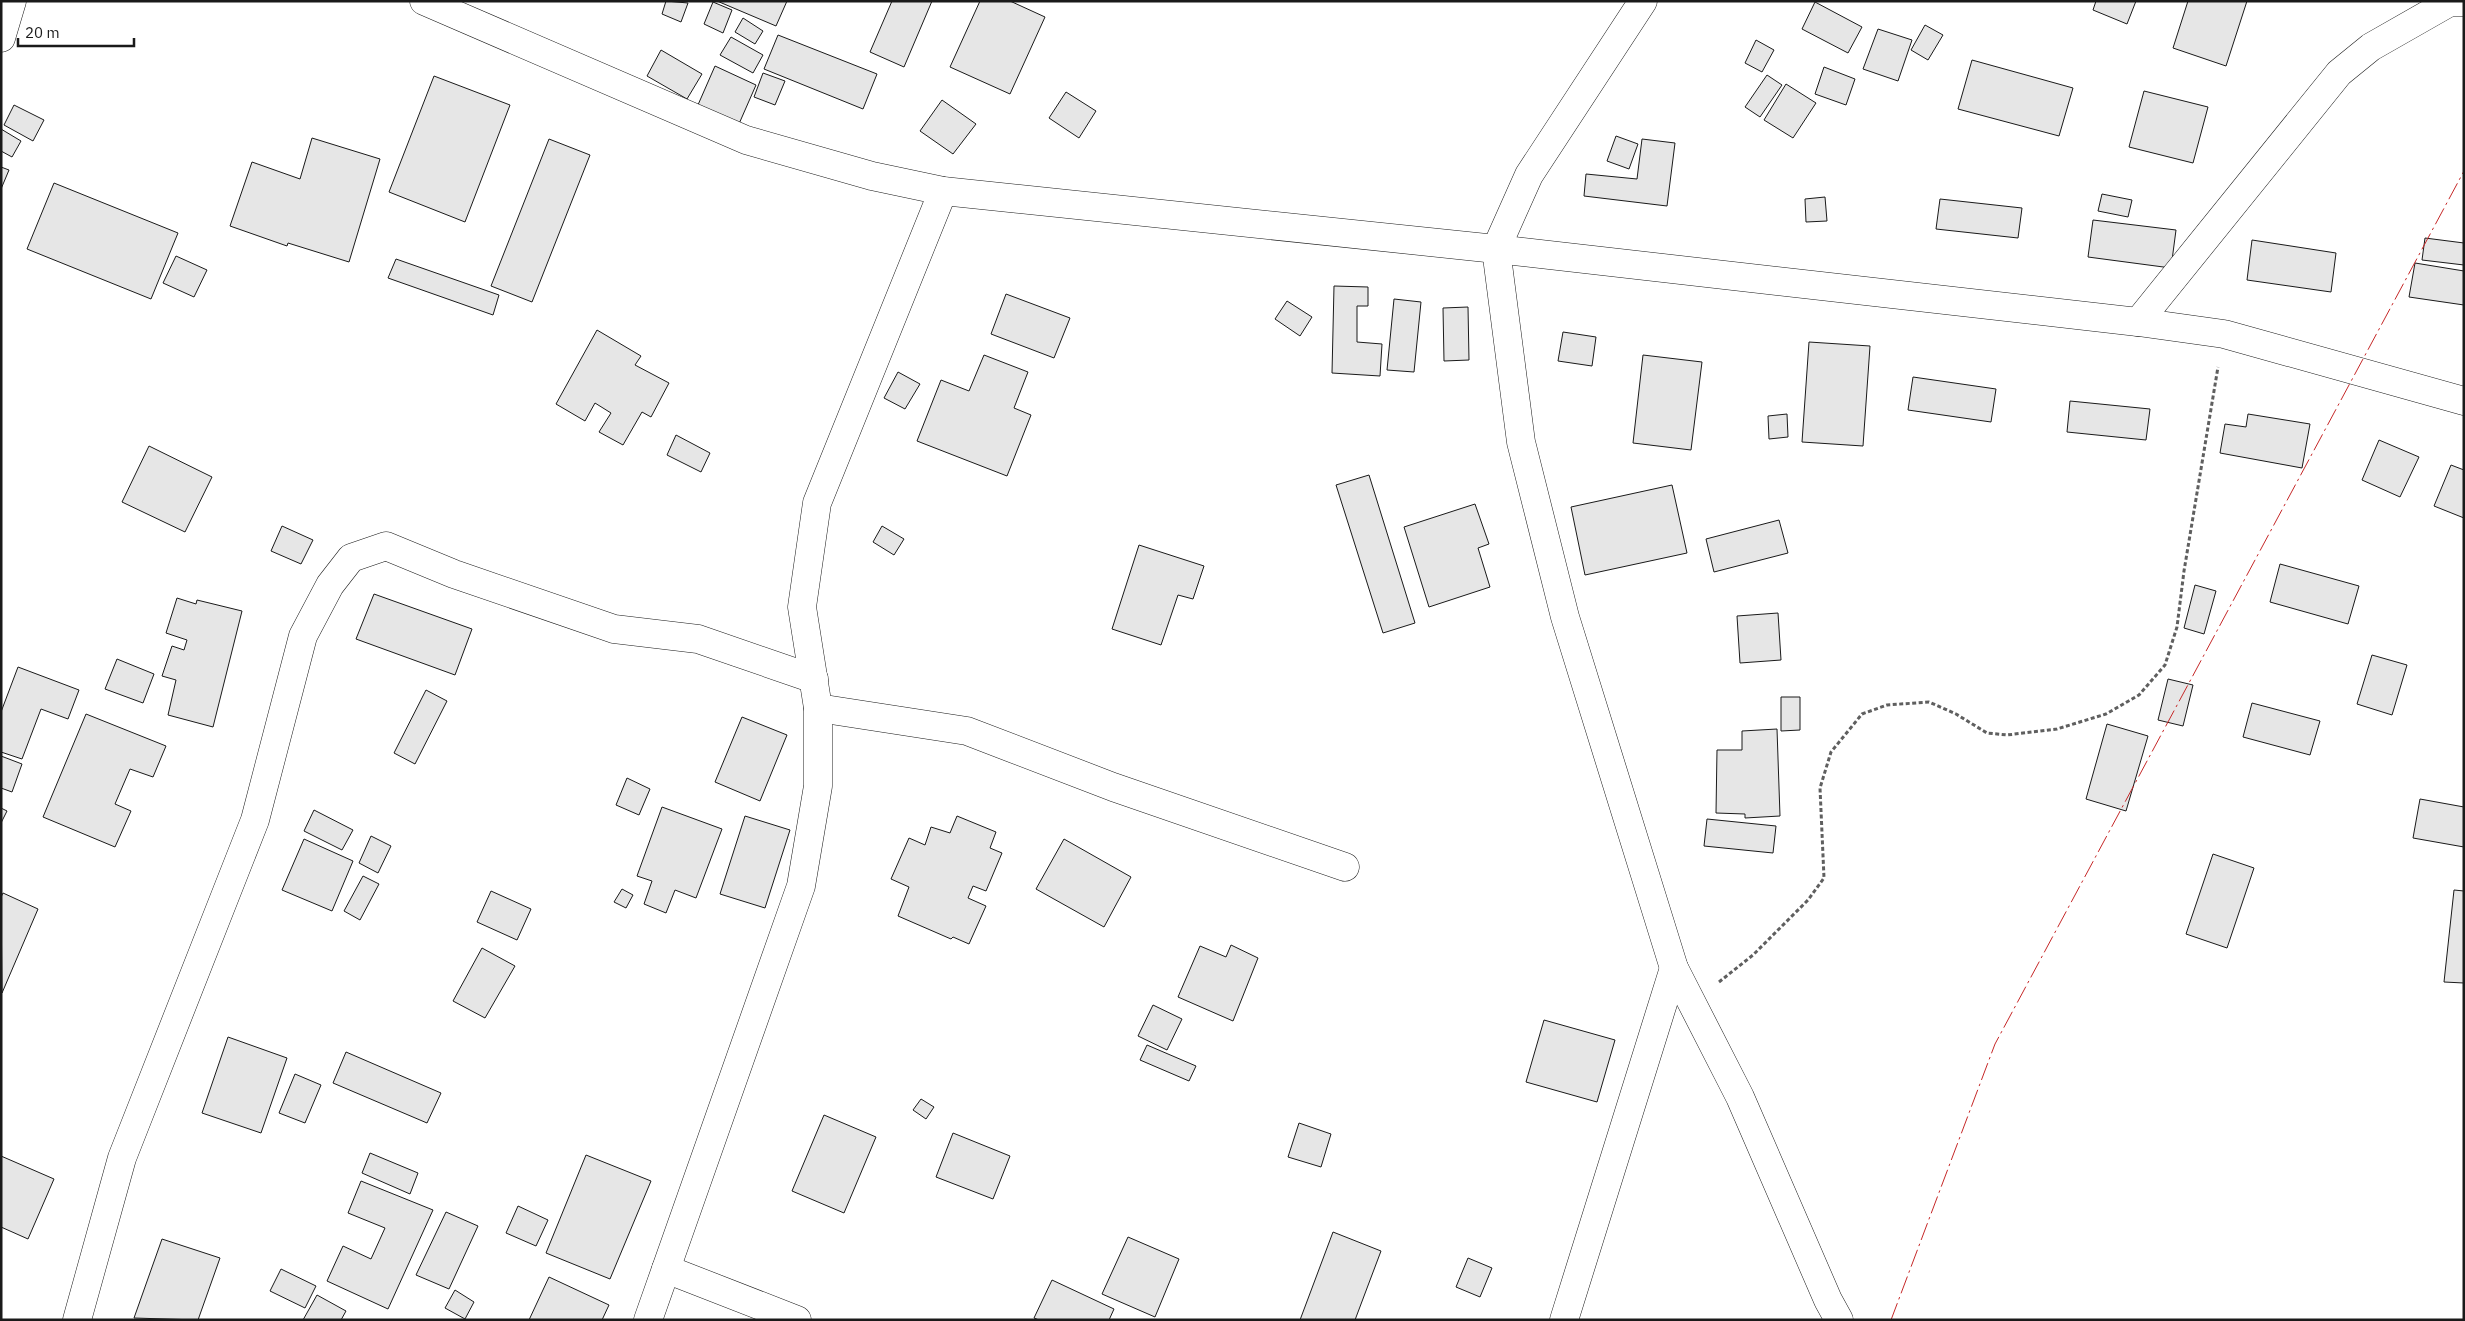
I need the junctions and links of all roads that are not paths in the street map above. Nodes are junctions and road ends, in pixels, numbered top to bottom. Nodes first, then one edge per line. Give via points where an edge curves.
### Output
1 (12, 1) edge
2 (424, 1) edge
3 (1643, 1) edge
4 (2450, 1) edge
5 (2464, 2) edge
6 (1, 38) edge
7 (943, 192) junction
8 (1496, 249) junction
9 (2138, 322) junction
10 (2464, 401) edge
11 (814, 679) junction
12 (818, 708) junction
13 (1345, 868) dead end
14 (1674, 968) junction
15 (666, 1269) junction
16 (77, 1320) edge
17 (648, 1320) edge
18 (798, 1320) edge
19 (1564, 1320) edge
20 (1839, 1320) edge

1 - 6 street
2 - 7 street via 746,140 872,176
3 - 8 street via 1529,175
4 - 5 street
4 - 9 street via 2371,47 2339,74
7 - 8 street
7 - 11 street via 816,504 802,607
8 - 9 street
8 - 14 street via 1521,442 1566,617
9 - 10 street via 2224,334
11 - 12 street
11 - 16 street via 698,639 614,629 454,574 386,546 351,558 330,585 303,636 255,820 122,1158
12 - 13 street via 967,731 1113,787
12 - 15 street via 818,786 801,886
14 - 19 street
14 - 20 street via 1740,1097
15 - 17 street
15 - 18 street

